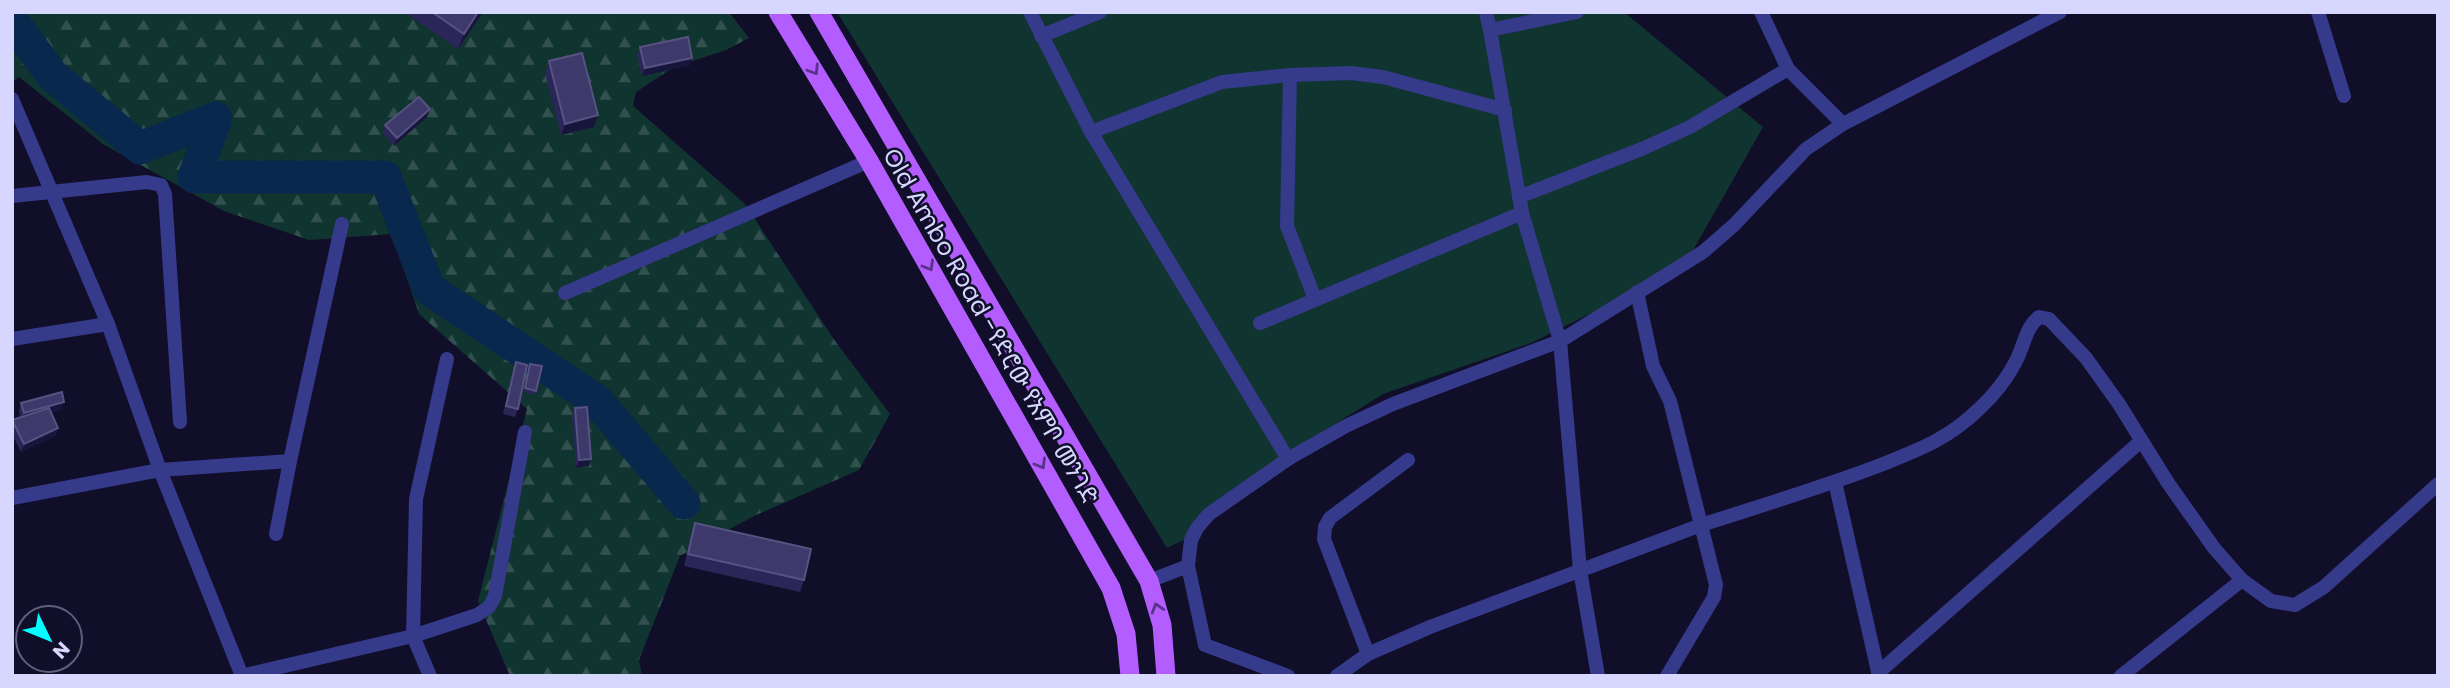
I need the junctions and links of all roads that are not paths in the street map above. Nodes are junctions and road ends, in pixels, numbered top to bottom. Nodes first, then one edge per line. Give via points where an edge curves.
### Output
1 (778, 12) edge
2 (819, 12) edge
3 (1030, 12) edge
4 (1100, 12) edge
5 (1486, 12) edge
6 (1577, 12) edge
7 (1761, 12) edge
8 (2060, 12) edge
9 (2318, 12) edge
10 (1490, 30) junction
11 (1041, 36) junction
12 (1788, 69) junction
13 (1290, 75) junction
14 (2344, 96) dead end
15 (12, 99) edge
16 (1505, 110) junction
17 (1843, 124) junction
18 (1091, 132) junction
19 (869, 161) junction
20 (51, 190) junction
21 (12, 196) edge
22 (1519, 197) junction
23 (1522, 214) junction
24 (342, 224) dead end
25 (1637, 292) junction
26 (565, 293) dead end
27 (1315, 299) junction
28 (1260, 323) dead end
29 (108, 324) junction
30 (12, 338) edge
31 (1560, 341) junction
32 (447, 359) dead end
33 (180, 422) dead end
34 (525, 432) dead end
35 (2141, 441) junction
36 (1288, 459) junction
37 (1408, 460) dead end
38 (290, 461) junction
39 (160, 470) junction
40 (1835, 482) junction
41 (2438, 484) edge
42 (12, 498) edge
43 (1701, 525) junction
44 (276, 534) dead end
45 (1188, 566) junction
46 (1580, 570) junction
47 (2242, 580) junction
48 (1149, 581) junction
49 (413, 636) junction
50 (1368, 654) junction
51 (1878, 674) edge
52 (241, 676) edge
53 (430, 676) edge
54 (1130, 676) edge
55 (1166, 676) edge
56 (1288, 676) edge
57 (1337, 676) edge
58 (1598, 676) edge
59 (1667, 676) edge
60 (2121, 676) edge

1 -> 19 main road, Old Ambo Road -የድሮው የአምቦ መንገድ
2 - 48 main road, Old Ambo Road -የድሮው የአምቦ መንገድ
3 - 11 street
4 - 11 street
5 - 10 street
6 - 10 street
7 - 12 street
8 - 17 street
9 - 14 street
10 - 16 street
11 - 18 street
12 - 17 street
12 - 22 street via 1690,127
13 - 16 street via 1351,73 1382,78
13 - 18 street via 1222,82
13 - 27 street via 1287,226
15 - 20 street
16 - 22 street
17 - 25 street via 1806,149 1703,252
18 - 36 street
19 - 26 street
19 -> 54 main road, Old Ambo Road -የድሮው የአምቦ መንገድ via 1111,588 1126,634
20 - 21 street
20 - 29 street
20 - 33 street via 147,182 161,185
22 - 23 street
23 - 27 street
23 - 31 street
24 - 38 street
25 - 31 street
25 - 43 street via 1653,366 1670,401
27 - 28 street
29 - 30 street
29 - 39 street
31 - 36 street via 1393,404
31 - 46 street
32 - 49 street via 416,499
34 - 49 street via 495,596 489,607
35 - 40 street via 2086,358 2049,319 2039,317 2031,323 2015,363 1998,388 1953,432
35 - 47 street via 2214,548
35 - 51 street
36 - 45 street via 1209,514 1191,540
37 - 50 street via 1330,518 1325,527 1324,539
38 - 39 street
38 - 44 street
39 - 42 street
39 - 52 street
40 - 43 street
40 - 51 street
41 - 47 street via 2324,587 2295,605 2271,601
43 - 46 street
43 - 59 street via 1716,585 1714,597
45 - 48 street
45 - 56 street via 1205,645
46 - 50 street
46 - 58 street
47 - 60 street
55 -> 48 main road, Old Ambo Road -የድሮው የአምቦ መንገድ via 1162,625
49 - 52 street
49 - 53 street
50 - 57 street

